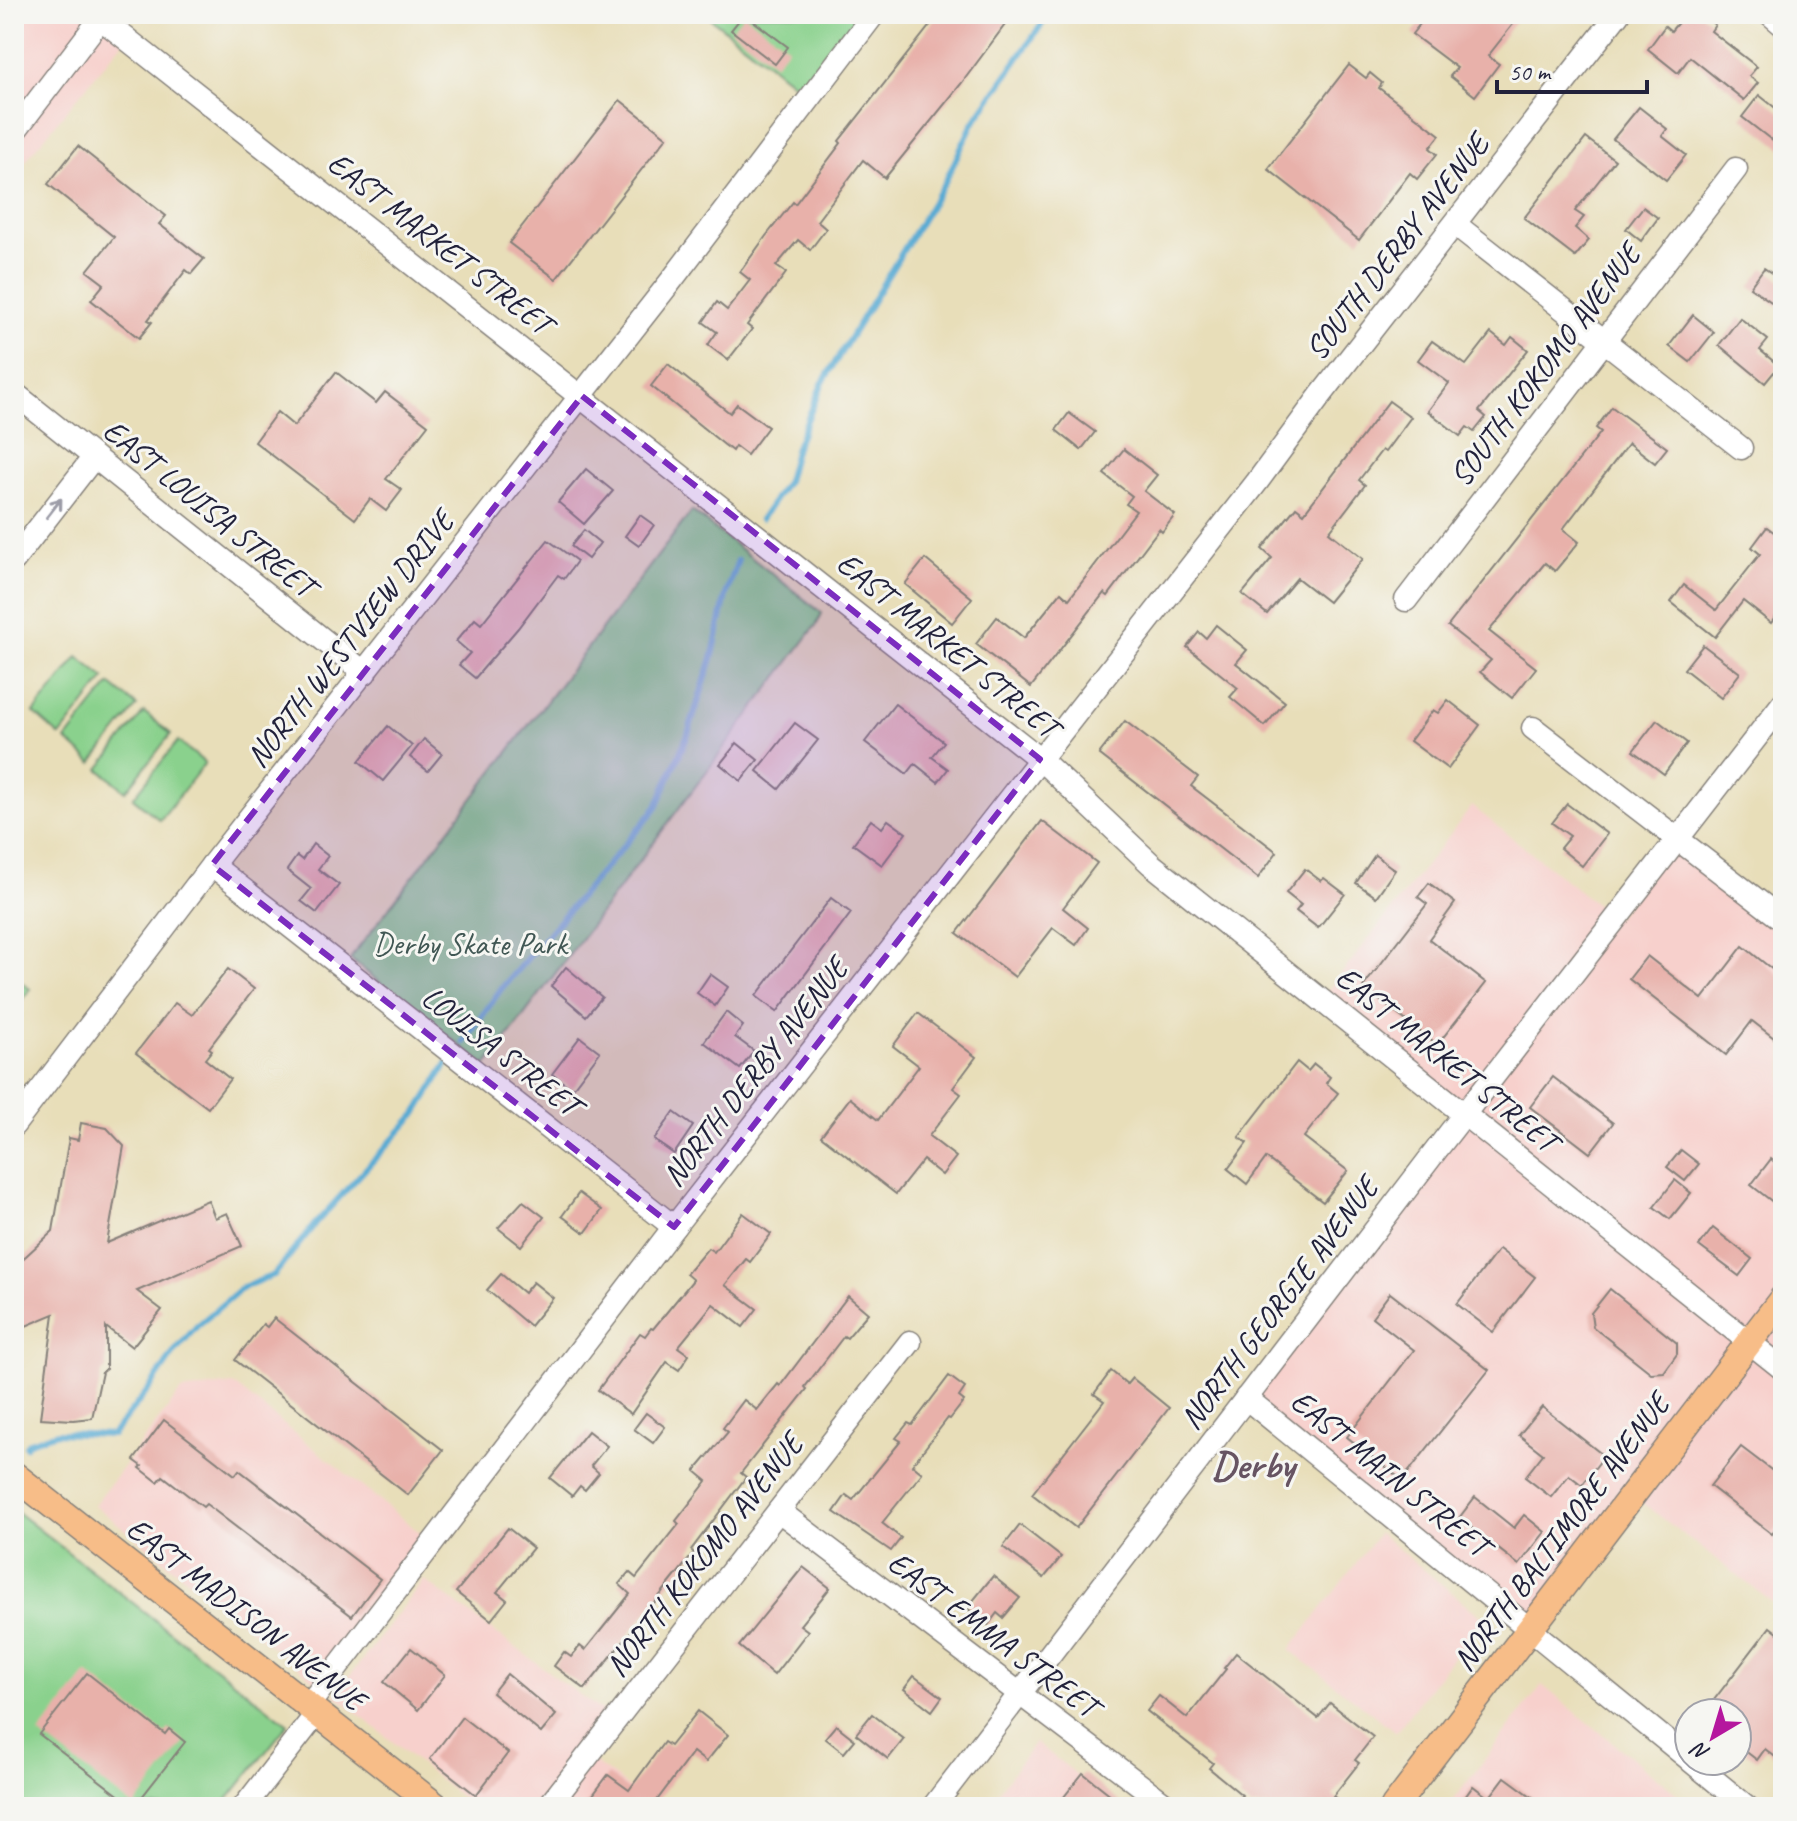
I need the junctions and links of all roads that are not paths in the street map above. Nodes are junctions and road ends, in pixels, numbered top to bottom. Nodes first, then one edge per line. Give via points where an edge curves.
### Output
1 (874, 14) edge
2 (1618, 14) edge
3 (1770, 14) edge
4 (100, 15) edge
5 (1783, 25) edge
6 (14, 132) edge
7 (1736, 169) dead end
8 (1456, 225) junction
9 (1604, 341) junction
10 (14, 393) edge
11 (582, 396) junction
12 (1741, 448) dead end
13 (94, 457) junction
14 (1257, 482) joint
15 (14, 560) edge
16 (1406, 600) dead end
17 (365, 673) junction
18 (1783, 703) edge
19 (1533, 728) dead end
20 (1040, 759) junction
21 (1678, 839) junction
22 (212, 865) junction
23 (1783, 920) edge
24 (1464, 1114) junction
25 (14, 1125) edge
26 (674, 1227) junction
27 (1783, 1298) edge
28 (910, 1342) dead end
29 (1749, 1342) junction
30 (1783, 1369) edge
31 (1246, 1398) junction
32 (14, 1475) edge
33 (779, 1511) junction
34 (1530, 1628) junction
35 (1019, 1694) junction
36 (313, 1709) junction
37 (1673, 1746) edge
38 (1711, 1777) edge
39 (244, 1807) edge
40 (437, 1807) edge
41 (548, 1807) edge
42 (933, 1807) edge
43 (1169, 1807) edge
44 (1394, 1807) edge
45 (1747, 1807) edge

1 - 11 street, NORTH WESTVIEW DRIVE
2 - 8 street, SOUTH DERBY AVENUE
3 - 5 street
4 - 6 street
4 - 11 street, EAST MARKET STREET
7 - 9 street, SOUTH KOKOMO AVENUE
8 - 9 street
8 - 14 street, SOUTH DERBY AVENUE
9 - 12 street
9 - 16 street, SOUTH KOKOMO AVENUE
10 - 13 street, EAST LOUISA STREET
11 - 17 street, NORTH WESTVIEW DRIVE
11 - 20 street, EAST MARKET STREET
15 -> 13 street
13 - 17 street, EAST LOUISA STREET
14 - 20 street, NORTH DERBY AVENUE
17 - 22 street, NORTH WESTVIEW DRIVE
18 - 21 street, NORTH GEORGIE AVENUE
19 - 21 street
20 - 24 street, EAST MARKET STREET via 1151,864
20 - 26 street, NORTH DERBY AVENUE
21 - 23 street
21 - 24 street, NORTH GEORGIE AVENUE
22 - 25 street, NORTH WESTVIEW DRIVE
22 - 26 street, LOUISA STREET
24 - 29 street, EAST MARKET STREET
24 - 31 street, NORTH GEORGIE AVENUE
26 - 36 street, NORTH DERBY AVENUE
27 - 29 main road, NORTH BALTIMORE AVENUE
28 - 33 street, NORTH KOKOMO AVENUE
29 - 30 street, EAST MARKET STREET
29 - 34 main road, NORTH BALTIMORE AVENUE
31 - 34 street, EAST MAIN STREET
31 - 35 street, NORTH GEORGIE AVENUE
32 - 36 main road, EAST MADISON AVENUE
33 - 35 street, EAST EMMA STREET
33 - 41 street, NORTH KOKOMO AVENUE
34 - 37 street, EAST MAIN STREET
34 - 44 main road, NORTH BALTIMORE AVENUE
35 - 42 street, NORTH GEORGIE AVENUE
35 - 43 street, EAST EMMA STREET
36 - 39 street, NORTH DERBY AVENUE
36 - 40 main road, EAST MADISON AVENUE
38 - 45 street, EAST MAIN STREET

